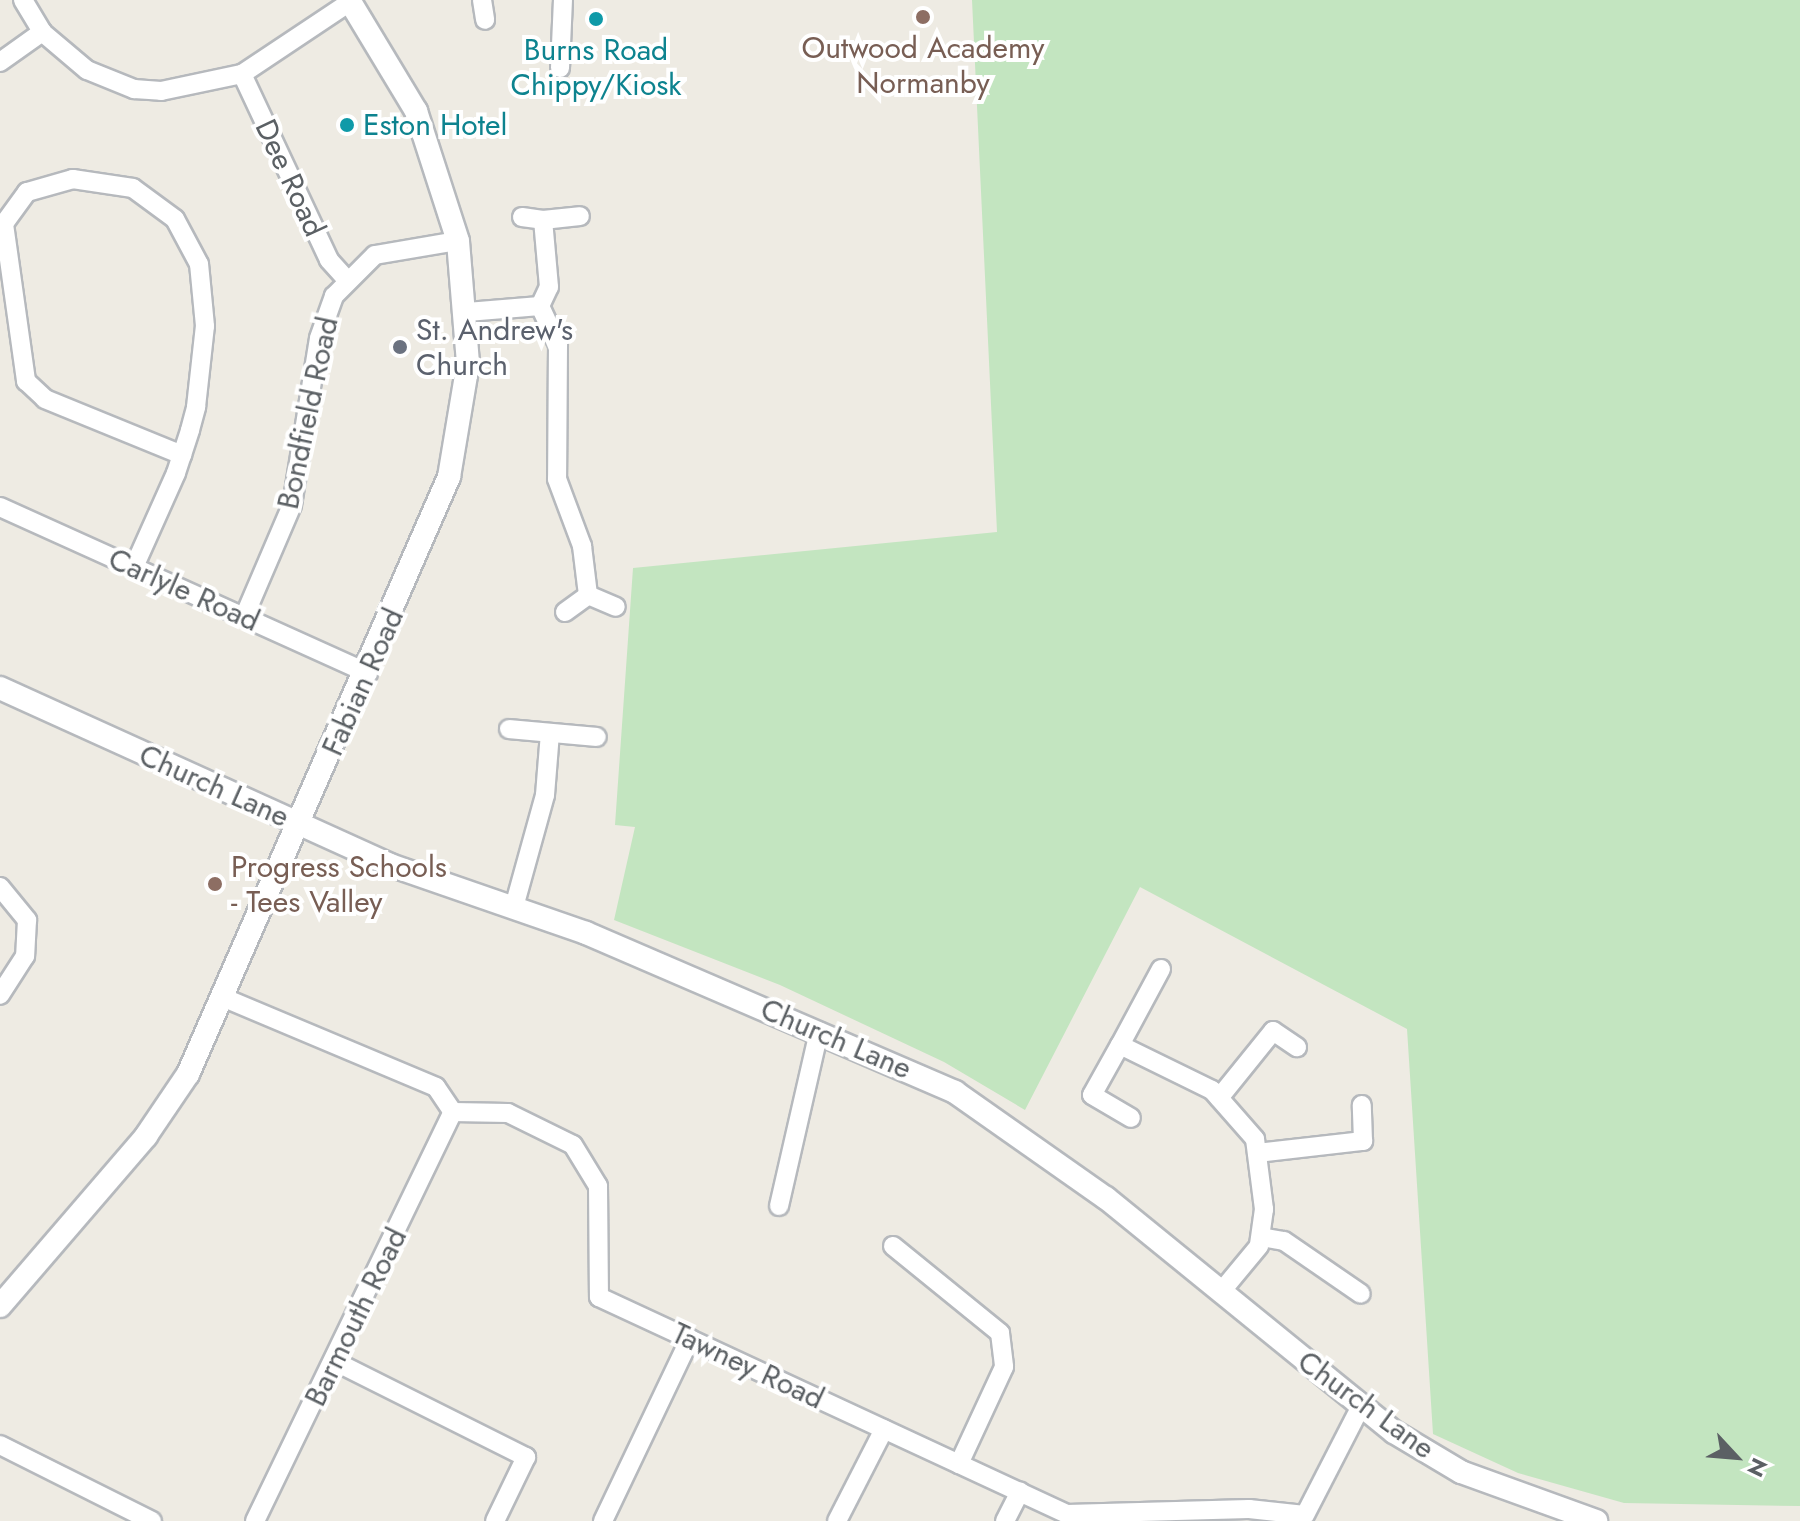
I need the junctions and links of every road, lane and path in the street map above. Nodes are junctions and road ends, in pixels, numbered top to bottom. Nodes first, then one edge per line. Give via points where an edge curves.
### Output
1 (23, 0) edge
2 (482, 0) edge
3 (563, 0) edge
4 (350, 1) edge
5 (485, 20) dead end
6 (42, 32) junction
7 (0, 62) edge
8 (560, 68) dead end
9 (242, 74) junction
10 (580, 216) dead end
11 (522, 217) dead end
12 (543, 220) junction
13 (458, 241) junction
14 (345, 278) junction
15 (540, 306) junction
16 (467, 312) junction
17 (182, 455) junction
18 (0, 507) edge
19 (134, 567) junction
20 (588, 595) junction
21 (616, 607) dead end
22 (565, 612) dead end
23 (244, 617) junction
24 (368, 673) junction
25 (0, 688) edge
26 (509, 729) dead end
27 (550, 733) junction
28 (597, 737) dead end
29 (299, 824) junction
30 (0, 887) edge
31 (514, 907) junction
32 (1161, 969) dead end
33 (0, 995) edge
34 (222, 997) junction
35 (819, 1032) junction
36 (1120, 1045) junction
37 (1297, 1047) dead end
38 (1219, 1098) junction
39 (1362, 1105) dead end
40 (453, 1112) junction
41 (1131, 1118) dead end
42 (1257, 1153) junction
43 (779, 1206) dead end
44 (1261, 1237) junction
45 (893, 1246) dead end
46 (1220, 1293) junction
47 (1361, 1294) dead end
48 (0, 1306) edge
49 (690, 1339) junction
50 (334, 1361) junction
51 (1361, 1406) junction
52 (884, 1429) junction
53 (0, 1445) edge
54 (959, 1464) junction
55 (1020, 1492) junction
56 (1226, 1515) edge
57 (1308, 1518) edge
58 (152, 1521) edge
59 (255, 1521) edge
60 (495, 1521) edge
61 (603, 1521) edge
62 (837, 1521) edge
63 (1005, 1521) edge
64 (1596, 1521) edge

1 - 6 street
2 - 5 street
3 - 8 street
4 - 9 street
4 - 13 street, Fabian Road via 416,111
6 - 7 street
6 - 9 street via 87,70 134,89 190,90
9 - 14 street, Dee Road via 329,260
10 - 12 street
11 - 12 street
12 - 15 street via 549,287
13 - 14 street, Bondfield Road via 396,247
13 - 16 street, Fabian Road
14 - 23 street, Bondfield Road via 319,338 292,505
15 - 16 street
15 - 20 street via 558,345 553,462 582,546
16 - 24 street, Fabian Road via 463,411 449,477
17 - 17 street via 45,399 26,381 4,224 27,192 73,179 116,183 151,198 186,233 201,273 205,326
17 - 19 street
18 - 19 street, Carlyle Road
19 - 23 street, Carlyle Road
20 - 21 street
20 - 22 street
23 - 24 street, Carlyle Road
24 - 29 street, Fabian Road
25 - 29 street, Church Lane
26 - 27 street
27 - 28 street
27 - 31 street via 545,795
29 - 31 street, Church Lane via 442,885
29 - 34 street, Fabian Road
30 - 33 street via 27,920 25,956
31 - 35 street, Church Lane
32 - 36 street
34 - 40 street via 436,1087
34 - 48 street, Fabian Road via 188,1074 146,1136
35 - 43 street
35 - 46 street, Church Lane via 966,1100 1054,1158
36 - 38 street
36 - 41 street via 1092,1095
37 - 38 street via 1273,1031
38 - 42 street via 1255,1139
39 - 42 street via 1363,1141
40 - 49 street, Tawney Road via 508,1113 573,1145 598,1186 599,1297
40 - 50 street, Barmouth Road
42 - 44 street
44 - 46 street
44 - 47 street via 1284,1241
45 - 54 street via 1000,1333 1004,1367
46 - 51 street, Church Lane
49 - 52 street, Tawney Road
49 - 61 street
50 - 59 street, Barmouth Road
50 - 60 street via 526,1457
51 - 57 street, Tawney Road
51 - 64 street, Church Lane via 1461,1472
52 - 54 street, Tawney Road
52 - 62 street
53 - 58 street
54 - 55 street, Tawney Road
55 - 56 street, Tawney Road via 1067,1514
55 - 63 street
56 - 57 street, Tawney Road

